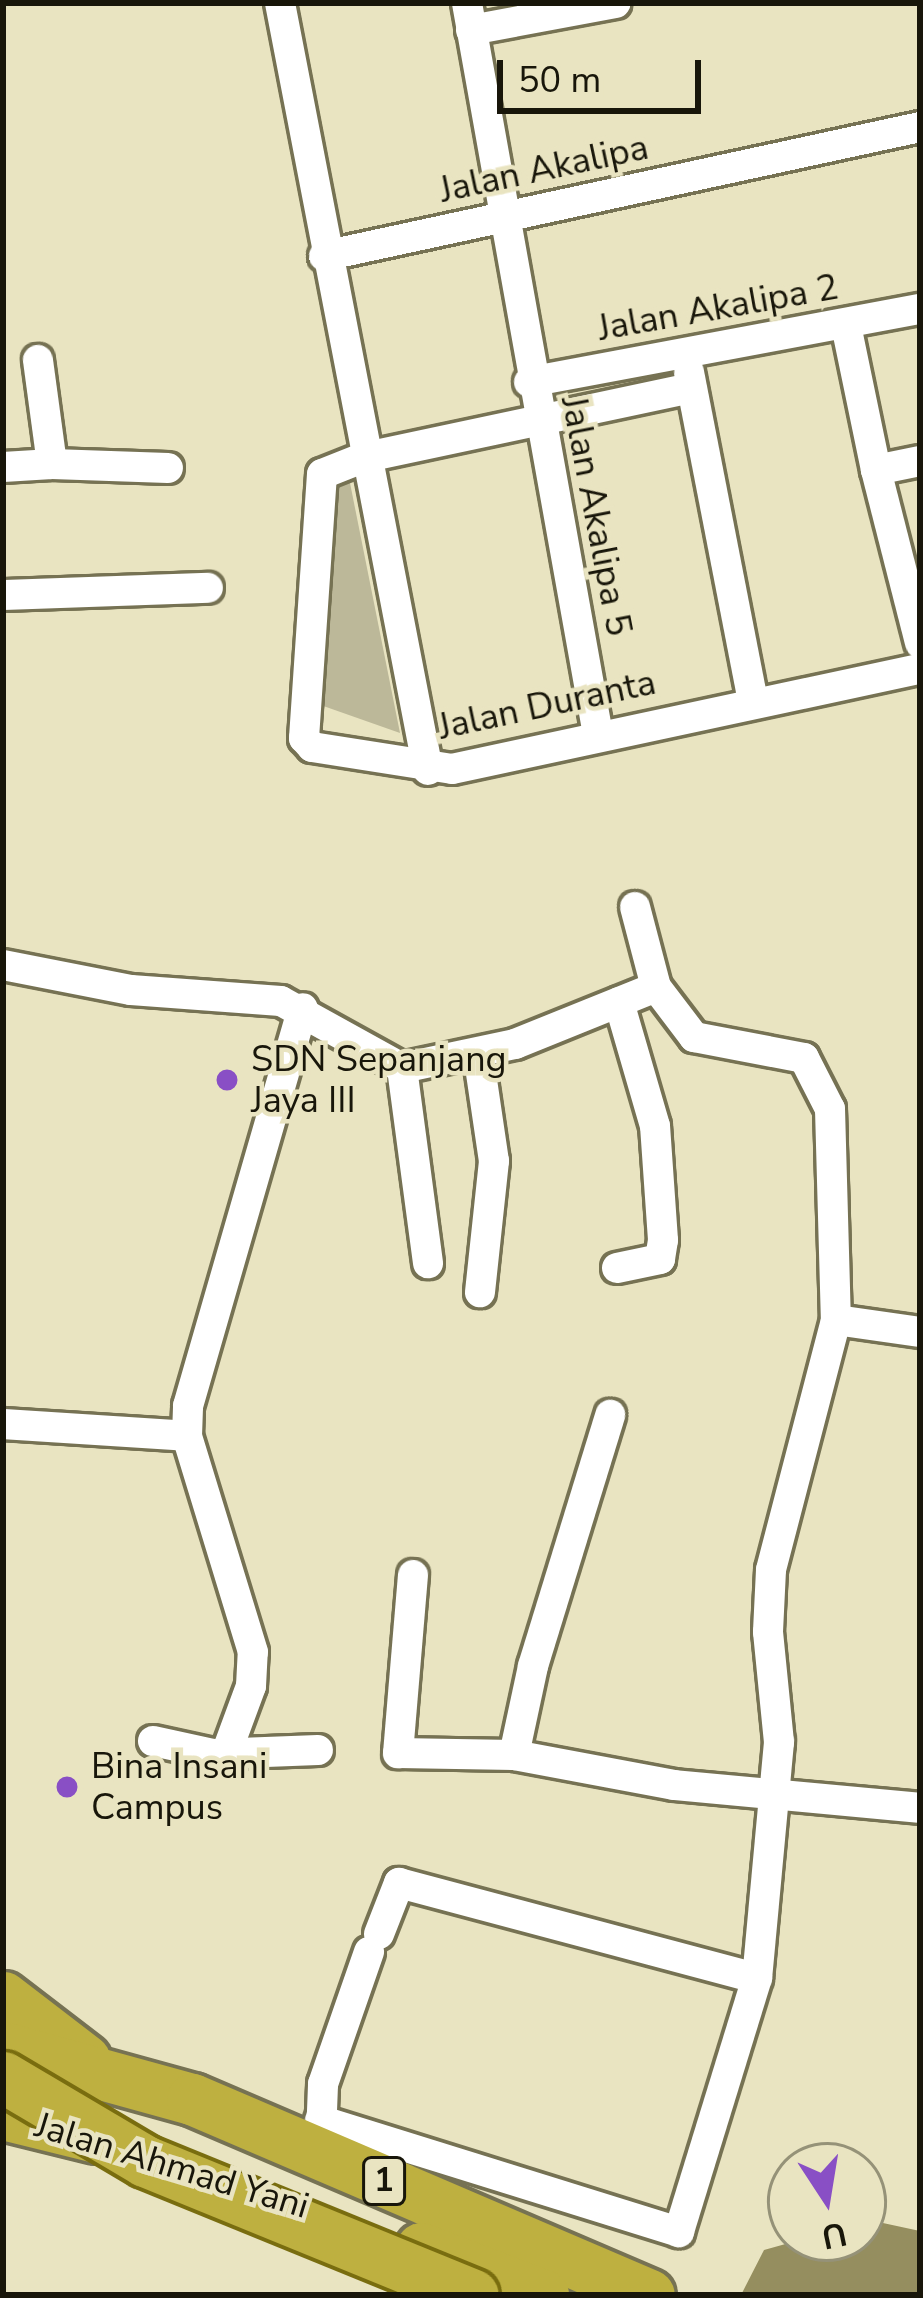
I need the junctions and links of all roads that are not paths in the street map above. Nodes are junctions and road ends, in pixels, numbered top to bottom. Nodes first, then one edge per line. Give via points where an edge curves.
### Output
1 (615, 3) edge
2 (277, 7) edge
3 (469, 17) edge
4 (920, 127) edge
5 (505, 218) junction
6 (325, 256) junction
7 (920, 309) edge
8 (846, 325) junction
9 (686, 352) junction
10 (38, 360) dead end
11 (529, 382) junction
12 (691, 388) junction
13 (539, 418) junction
14 (365, 457) junction
15 (920, 461) edge
16 (52, 464) junction
17 (3, 467) edge
18 (168, 468) dead end
19 (876, 470) junction
20 (208, 588) dead end
21 (3, 595) edge
22 (917, 627) edge
23 (920, 669) edge
24 (753, 701) junction
25 (598, 735) junction
26 (428, 770) junction
27 (635, 907) dead end
28 (3, 965) edge
29 (656, 987) junction
30 (620, 1002) junction
31 (303, 1008) junction
32 (478, 1053) junction
33 (402, 1068) junction
34 (428, 1263) dead end
35 (616, 1268) dead end
36 (480, 1292) dead end
37 (836, 1320) junction
38 (920, 1332) edge
39 (610, 1415) dead end
40 (3, 1424) edge
41 (187, 1436) junction
42 (413, 1575) dead end
43 (154, 1741) dead end
44 (318, 1750) dead end
45 (227, 1751) junction
46 (514, 1755) junction
47 (772, 1797) junction
48 (920, 1808) edge
49 (758, 1978) junction
50 (3, 1997) edge
51 (3, 2047) edge
52 (3, 2077) edge
53 (114, 2082) junction
54 (12, 2123) edge
55 (321, 2137) junction
56 (473, 2295) edge
57 (543, 2295) edge
58 (649, 2295) edge

1 - 3 street
2 - 6 street
3 - 5 street, Jalan Akalipa 5
4 - 5 street, Jalan Akalipa
5 - 6 street, Jalan Akalipa
5 - 11 street, Jalan Akalipa 5
6 - 14 street
7 - 8 street, Jalan Akalipa 2
8 - 9 street, Jalan Akalipa 2
8 - 19 street
9 - 11 street, Jalan Akalipa 2
9 - 12 street
10 - 16 street
11 - 13 street, Jalan Akalipa 5
12 - 13 street
12 - 24 street
13 - 14 street
13 - 25 street, Jalan Akalipa 5
14 - 26 street
14 - 26 street, Jalan Duranta via 333,467 318,482 304,738
15 - 19 street
16 - 17 street
16 - 18 street
19 - 22 street
20 - 21 street
23 - 24 street, Jalan Duranta
24 - 25 street, Jalan Duranta
25 - 26 street, Jalan Duranta
27 - 29 street
28 - 31 street via 131,990 256,997
29 - 30 street
29 - 37 street via 694,1037 804,1058 830,1109
30 - 32 street
30 - 35 street via 655,1126 663,1240 659,1259
31 - 33 street
31 - 41 street via 194,1367
32 - 33 street
32 - 36 street via 494,1161
33 - 34 street
37 - 38 street
37 - 47 street via 771,1570 779,1742
39 - 46 street
40 - 41 street
41 - 45 street via 253,1652 251,1686
42 - 46 street via 398,1753
43 - 45 street
44 - 45 street
46 - 47 street
47 - 48 street
47 - 49 street
49 - 55 street via 679,2232
49 - 55 street via 399,1883 323,2084
50 - 53 highway
51 - 53 highway, Jalan Ahmad Yani / 1
52 - 56 highway, bridge via 146,2161
53 - 55 highway, Jalan Ahmad Yani / 1
54 - 57 highway, Jalan Ahmad Yani / 1 via 164,2156
55 - 58 highway, Jalan Ahmad Yani / 1

